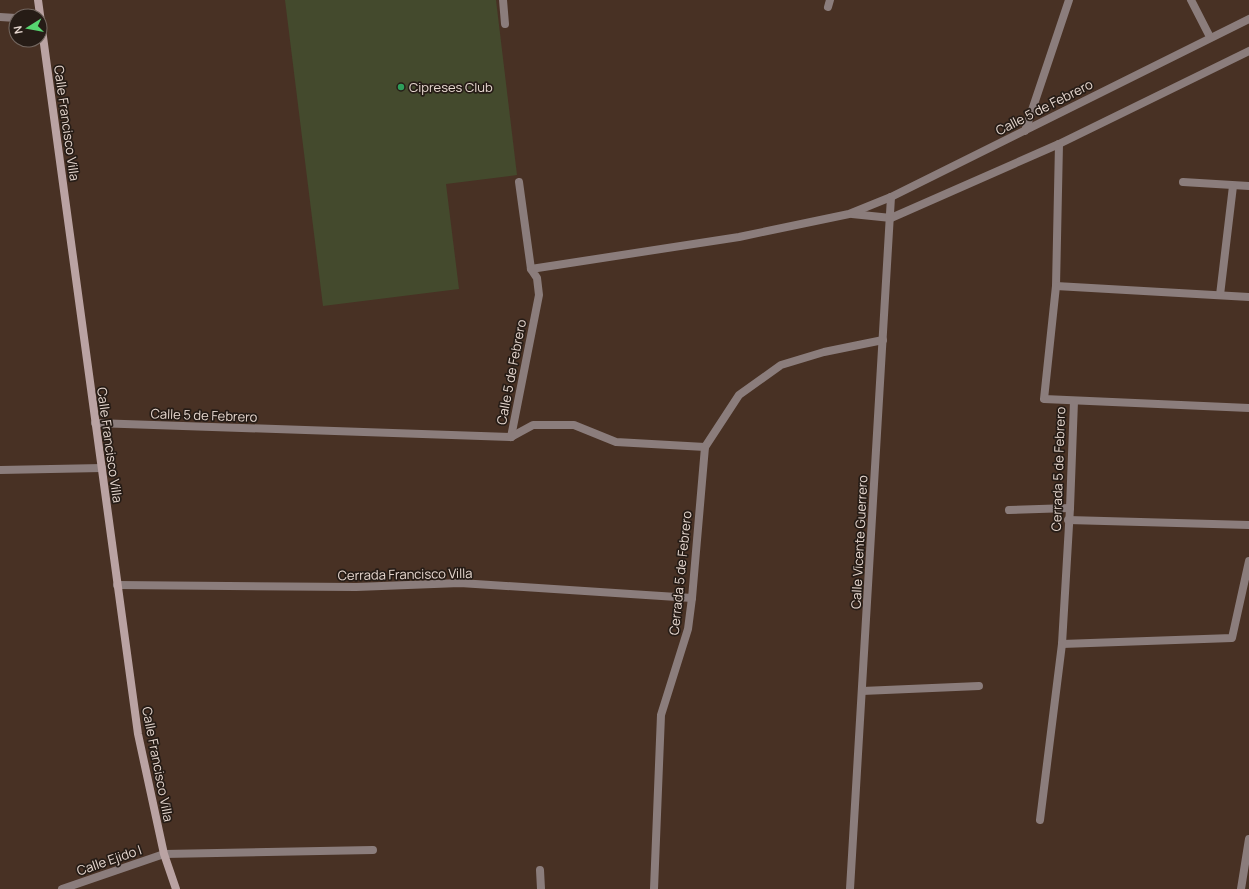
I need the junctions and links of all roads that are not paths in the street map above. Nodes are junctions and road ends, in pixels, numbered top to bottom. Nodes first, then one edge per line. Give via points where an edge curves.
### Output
1 (503, 0) edge
2 (1069, 0) edge
3 (1191, 0) edge
4 (1249, 19) edge
5 (505, 24) dead end
6 (1210, 36) junction
7 (44, 48) edge
8 (1249, 52) edge
9 (1026, 131) junction
10 (1059, 144) junction
11 (519, 182) dead end
12 (1183, 182) dead end
13 (1233, 186) junction
14 (1249, 186) edge
15 (891, 197) junction
16 (849, 214) junction
17 (891, 218) junction
18 (531, 269) junction
19 (1056, 286) junction
20 (1220, 295) junction
21 (1249, 297) edge
22 (883, 340) junction
23 (1074, 401) junction
24 (1249, 408) edge
25 (95, 423) junction
26 (511, 438) junction
27 (705, 447) junction
28 (102, 468) junction
29 (0, 470) edge
30 (1070, 508) junction
31 (1009, 510) dead end
32 (1068, 520) junction
33 (1249, 525) edge
34 (1249, 561) edge
35 (117, 585) junction
36 (692, 598) junction
37 (1062, 644) junction
38 (980, 686) dead end
39 (862, 691) junction
40 (1040, 820) dead end
41 (1249, 839) edge
42 (373, 850) dead end
43 (164, 854) junction
44 (540, 870) dead end
45 (62, 889) edge
46 (176, 889) edge
47 (541, 889) edge
48 (654, 889) edge
49 (850, 889) edge
50 (1241, 889) edge

1 - 5 street
2 - 9 street
3 - 6 street
4 - 6 street, Calle 5 de Febrero
6 - 9 street, Calle 5 de Febrero
7 - 25 street, Calle Francisco Villa
8 - 10 street, Calle 5 de Febrero
9 - 15 street, Calle 5 de Febrero
10 - 17 street, Calle 5 de Febrero
10 - 19 street, Cerrada 5 de Febrero
11 - 18 street
12 - 13 street
13 - 14 street
13 - 20 street
15 - 16 street, Calle 5 de Febrero
15 - 17 street, Calle Vicente Guerrero
16 - 17 street, Calle 5 de Febrero
16 - 18 street, Calle 5 de Febrero via 740,237
17 - 22 street, Calle Vicente Guerrero
18 - 26 street, Calle 5 de Febrero via 537,278 539,296
19 - 20 street
19 - 23 street, Cerrada 5 de Febrero via 1044,399
20 - 21 street
22 - 27 street via 824,352 781,365 739,395
22 - 39 street, Calle Vicente Guerrero
23 - 24 street
23 - 30 street, Cerrada 5 de Febrero
25 - 26 street, Calle 5 de Febrero
25 - 28 street, Calle Francisco Villa
26 - 27 street via 533,425 574,425 616,442
27 - 36 street, Cerrada 5 de Febrero
28 - 29 street
28 - 35 street, Calle Francisco Villa
30 - 31 street
30 - 32 street, Cerrada 5 de Febrero
32 - 33 street
32 - 37 street, Cerrada 5 de Febrero
34 - 37 street via 1232,638
35 - 36 street, Cerrada Francisco Villa via 356,587 460,583
35 - 43 street, Calle Francisco Villa via 138,734
36 - 48 street, Cerrada 5 de Febrero via 684,645 661,715
37 - 40 street, Cerrada 5 de Febrero
38 - 39 street
39 - 49 street, Calle Vicente Guerrero
41 - 50 street
42 - 43 street
43 - 45 street, Calle Ejido I
43 - 46 street, Calle Francisco Villa
44 - 47 street

